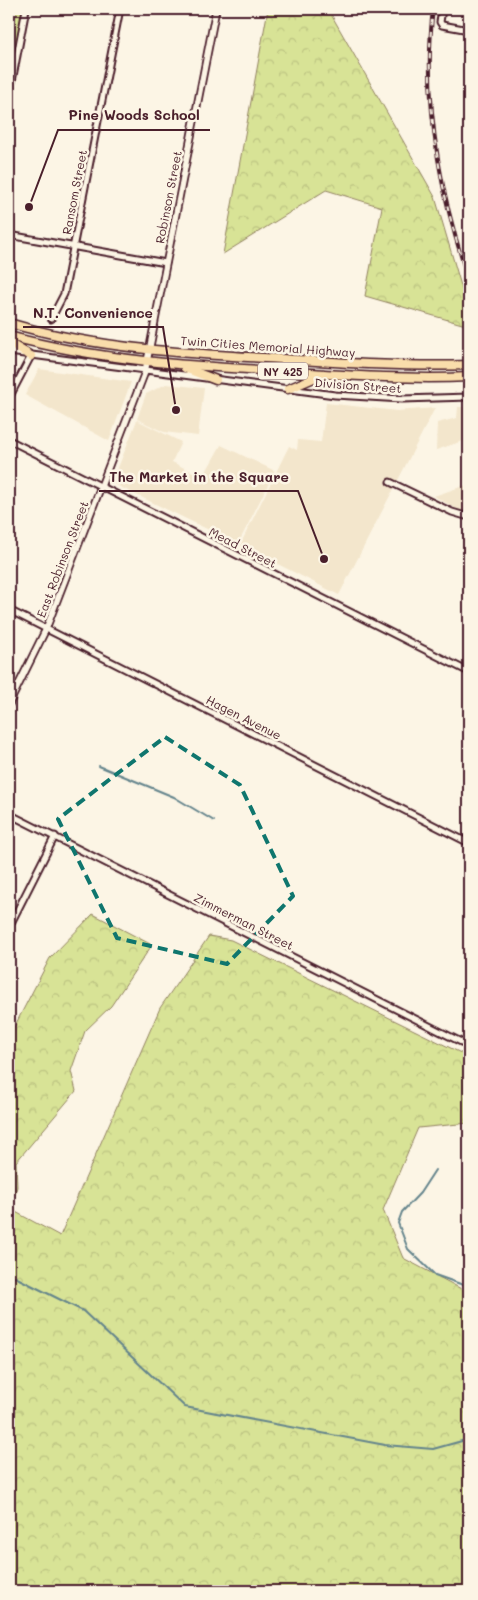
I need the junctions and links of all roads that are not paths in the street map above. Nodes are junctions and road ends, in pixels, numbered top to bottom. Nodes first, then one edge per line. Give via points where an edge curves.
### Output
1 (26, 9) edge
2 (120, 9) edge
3 (216, 9) edge
4 (442, 9) edge
5 (469, 30) edge
6 (9, 97) edge
7 (9, 235) edge
8 (74, 247) junction
9 (166, 263) junction
10 (52, 319) dead end
11 (9, 323) edge
12 (9, 336) edge
13 (9, 343) edge
14 (149, 349) junction
15 (9, 352) edge
16 (31, 356) junction
17 (147, 361) junction
18 (171, 364) junction
19 (469, 365) edge
20 (145, 372) junction
21 (325, 374) junction
22 (469, 377) edge
23 (216, 380) junction
24 (288, 389) junction
25 (469, 397) edge
26 (9, 398) edge
27 (9, 440) edge
28 (390, 482) dead end
29 (101, 487) junction
30 (469, 517) edge
31 (9, 610) edge
32 (46, 629) junction
33 (469, 672) edge
34 (9, 704) edge
35 (9, 814) edge
36 (55, 836) junction
37 (469, 843) edge
38 (9, 927) edge
39 (469, 1046) edge

1 - 6 street
2 - 8 street, Ransom Street
3 - 9 street, Robinson Street
4 - 5 street via 442,25
7 - 8 street
8 - 9 street
8 - 10 street, Ransom Street via 64,294
9 - 14 street, Robinson Street
11 - 14 main road, Twin Cities Memorial Highway / NY 425 via 65,337
12 - 17 main road, Twin Cities Memorial Highway / NY 425 via 81,352
13 - 16 main road
14 - 17 street, Robinson Street
14 - 19 main road, Twin Cities Memorial Highway / NY 425 via 398,366
15 - 16 street, Division Street
16 - 20 street, Division Street
16 - 26 street
17 - 18 main road, Twin Cities Memorial Highway / NY 425
17 - 20 street, East Robinson Street
18 - 21 main road, Twin Cities Memorial Highway / NY 425
18 - 23 main road
20 - 23 street, Division Street
20 - 29 street, East Robinson Street
21 - 22 main road, Twin Cities Memorial Highway / NY 425
21 - 24 main road
23 - 24 street, Division Street
24 - 25 street, Division Street via 388,398
27 - 29 street, Mead Street
28 - 30 street
29 - 32 street, East Robinson Street
29 - 33 street, Mead Street
31 - 32 street, Hagen Avenue
32 - 34 street, East Robinson Street
32 - 37 street, Hagen Avenue
35 - 36 street, Zimmerman Street
36 - 38 street
36 - 39 street, Zimmerman Street

